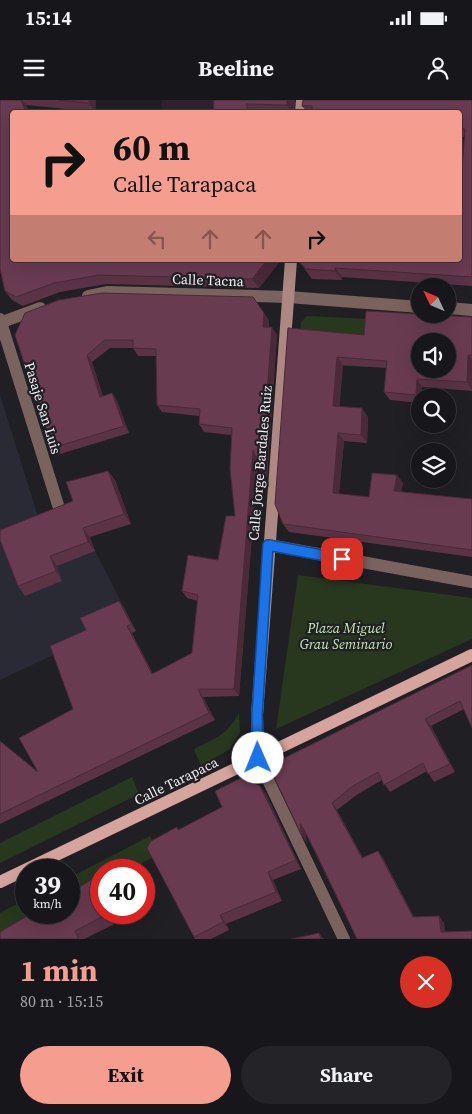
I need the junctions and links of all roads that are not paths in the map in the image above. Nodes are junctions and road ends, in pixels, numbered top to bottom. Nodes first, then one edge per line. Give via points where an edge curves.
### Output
1 (291, 262) edge
2 (80, 297) edge
3 (288, 297) junction
4 (53, 304) edge
5 (411, 306) edge
6 (456, 309) edge
7 (472, 310) edge
8 (0, 321) edge
9 (58, 506) edge
10 (268, 545) junction
11 (472, 582) edge
12 (472, 655) edge
13 (258, 758) junction
14 (0, 882) edge
15 (344, 939) edge

1 - 3 street, Calle Jorge Bardales Ruiz
2 - 3 street, Calle Tacna via 107,292
3 - 5 street, Calle Tacna
3 - 10 street, Calle Jorge Bardales Ruiz
4 - 8 street
6 - 7 street
8 - 9 street, Pasaje San Luis
10 - 11 street
10 - 13 street, Calle Jorge Bardales Ruiz via 257,715
12 - 13 main road, Calle Tarapaca
13 - 14 main road, Calle Tarapaca
13 - 15 street

